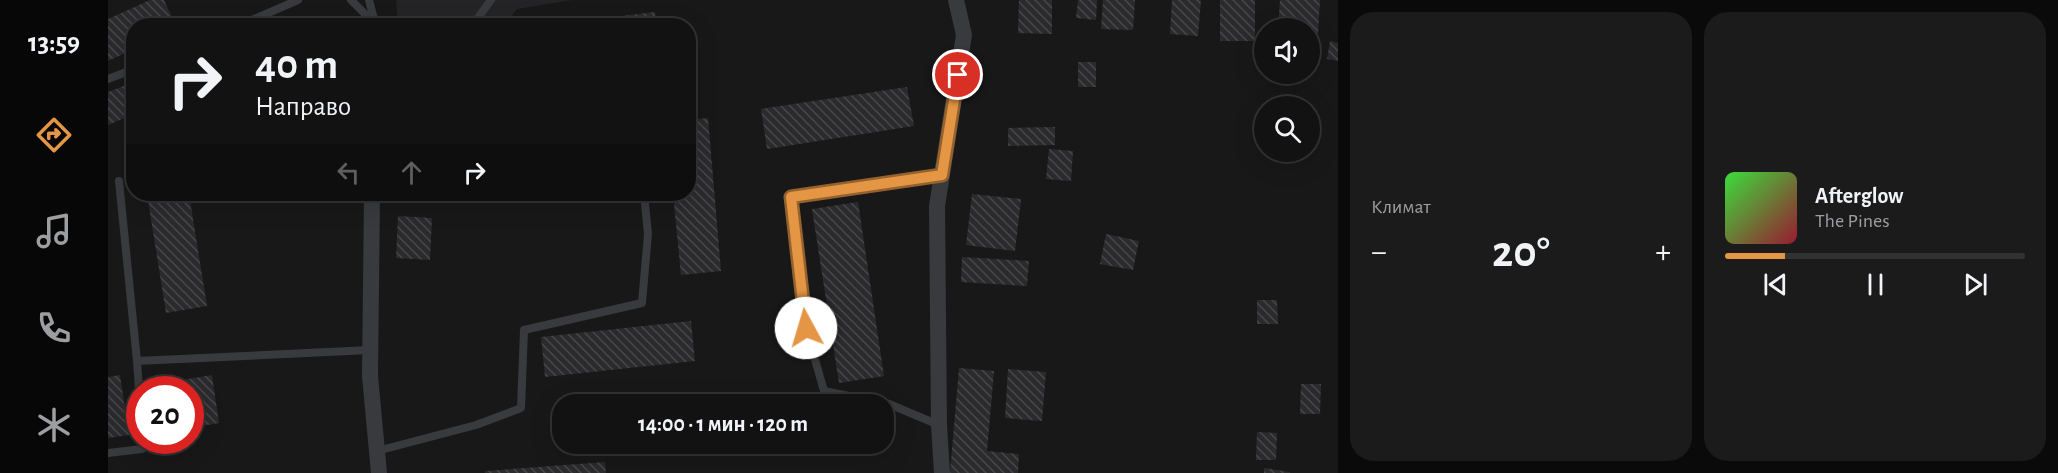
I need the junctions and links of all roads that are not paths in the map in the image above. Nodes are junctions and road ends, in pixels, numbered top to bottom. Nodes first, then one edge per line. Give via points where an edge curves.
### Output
1 (298, 0) edge
2 (351, 0) edge
3 (369, 0) edge
4 (491, 0) edge
5 (956, 0) edge
6 (256, 18) edge
7 (368, 18) edge
8 (373, 18) edge
9 (478, 18) edge
10 (126, 72) edge
11 (108, 80) edge
12 (942, 175) junction
13 (119, 181) dead end
14 (372, 201) edge
15 (645, 201) edge
16 (370, 350) junction
17 (137, 361) junction
18 (138, 376) edge
19 (939, 425) junction
20 (126, 451) edge
21 (377, 451) junction
22 (108, 453) edge
23 (379, 473) edge
24 (942, 473) edge

1 - 6 lane
2 - 7 lane
3 - 8 lane
4 - 9 lane
5 - 12 street via 964,35
10 - 11 lane
12 - 19 street via 937,206
12 - 19 lane via 791,197 806,328 824,391 889,404
13 - 17 lane
14 - 16 street
15 - 21 lane via 648,234 642,303 524,330 521,408 476,425
16 - 17 lane
16 - 21 street
17 - 18 lane
19 - 24 street
20 - 22 lane
21 - 23 street

